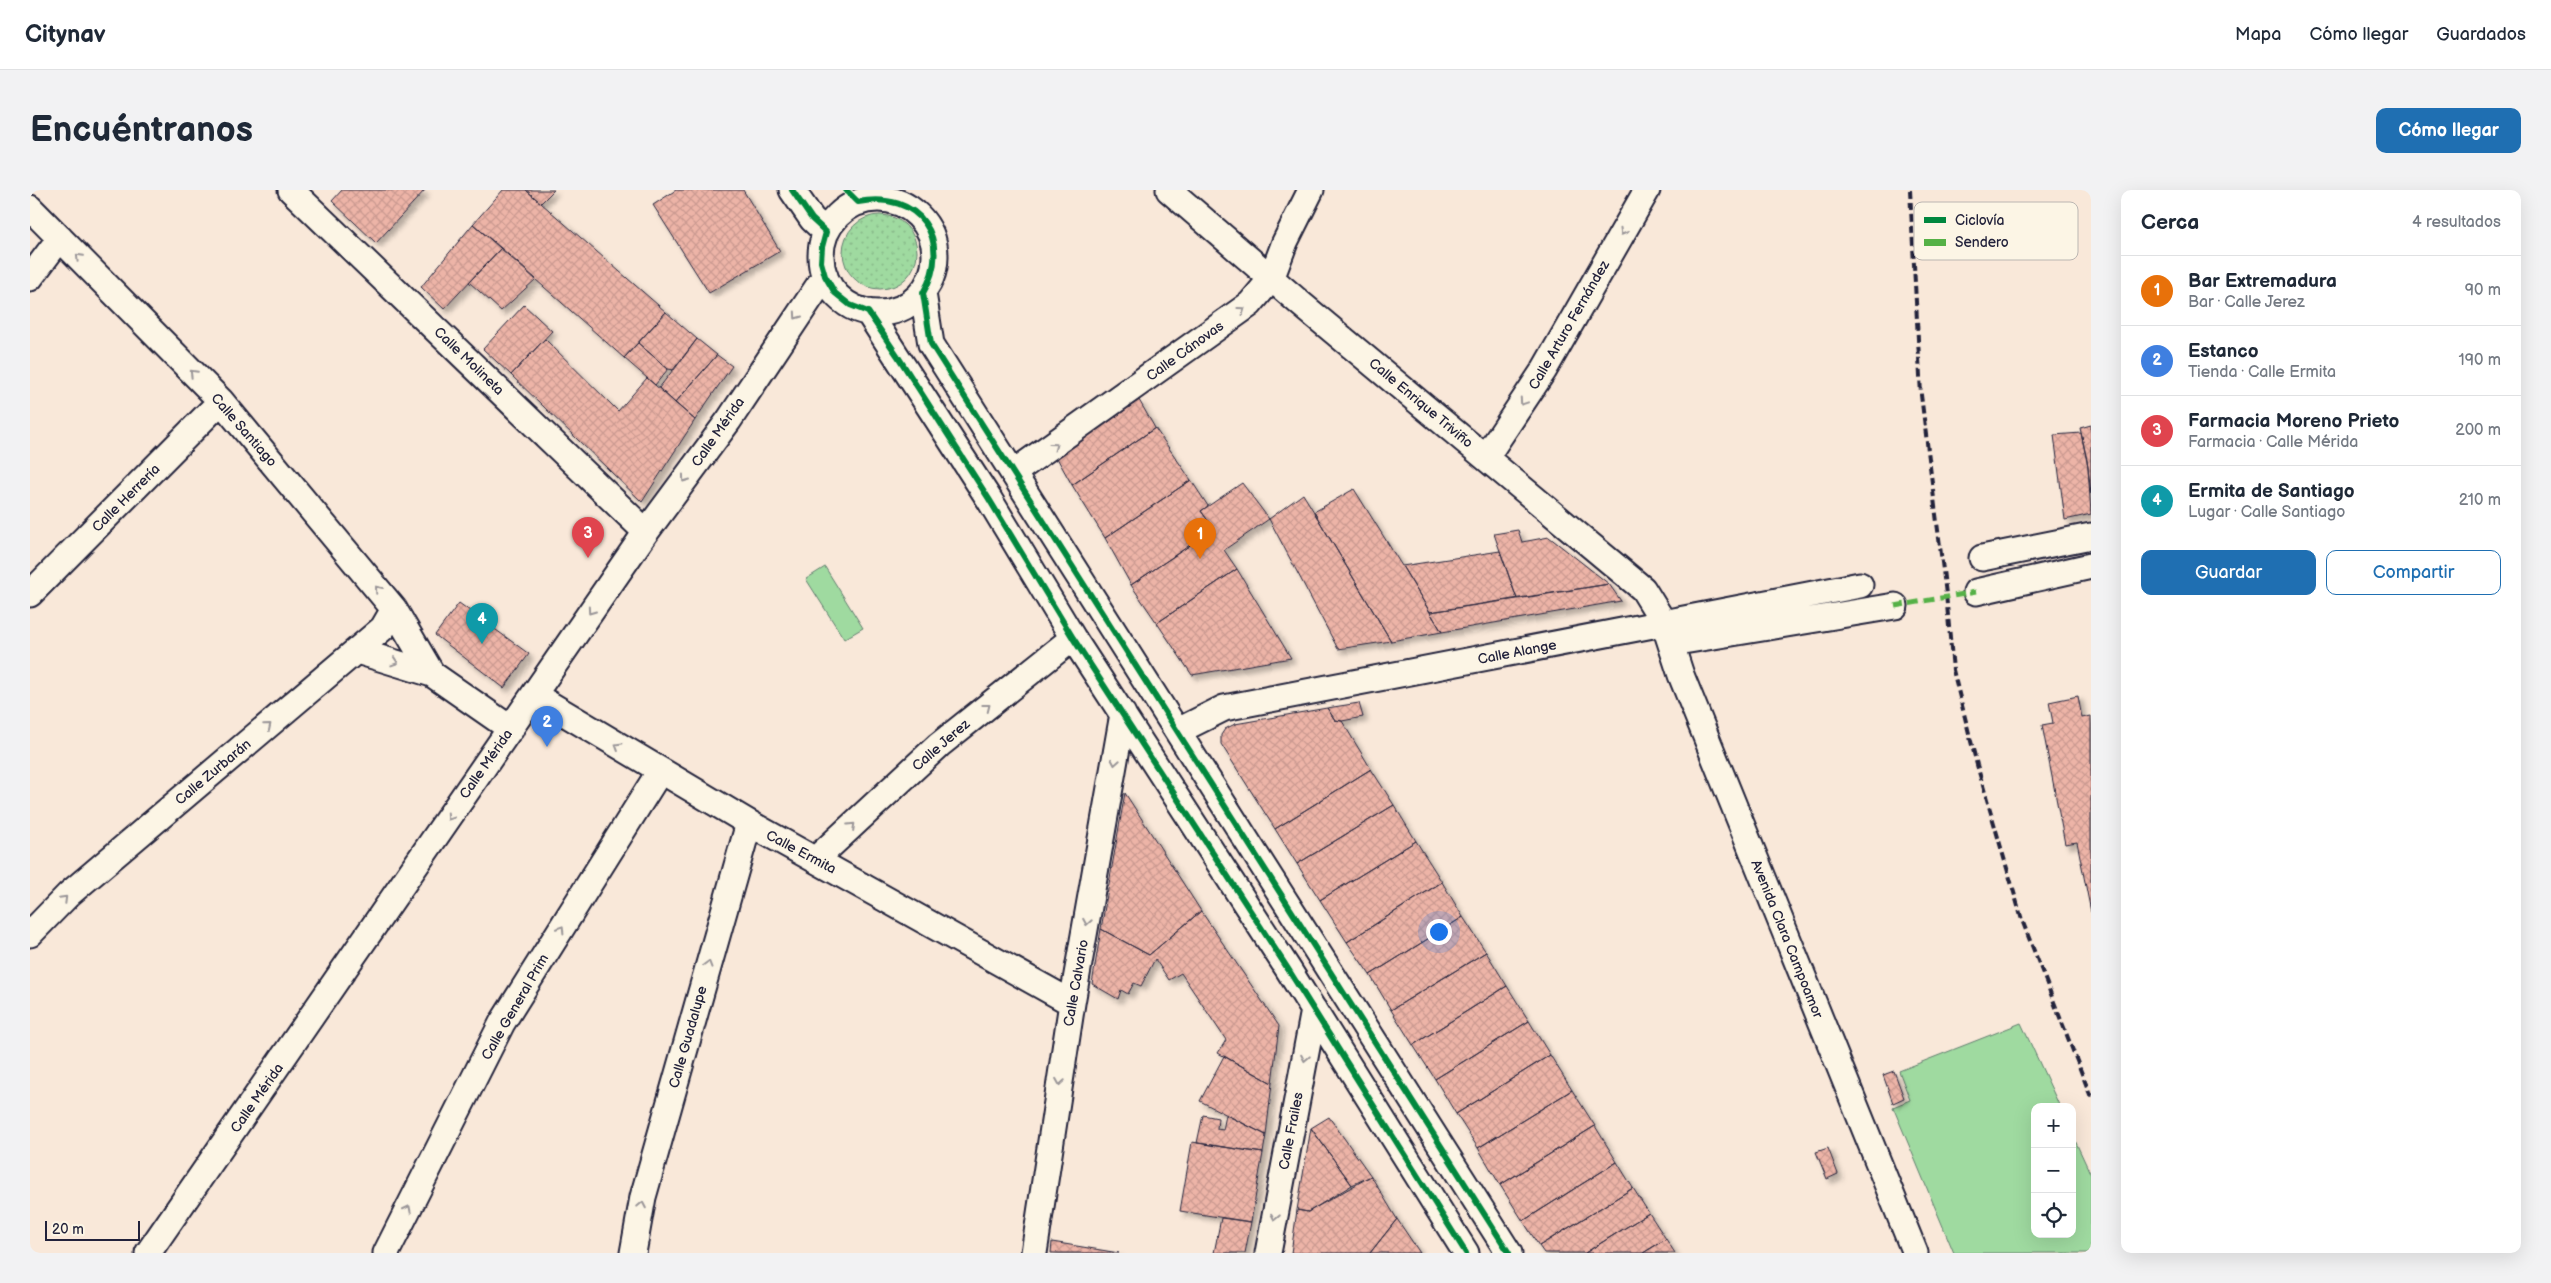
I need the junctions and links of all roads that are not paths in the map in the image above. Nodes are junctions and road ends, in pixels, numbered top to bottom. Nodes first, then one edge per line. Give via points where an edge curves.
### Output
1 (291, 190) edge
2 (792, 190) edge
3 (1169, 190) edge
4 (1311, 190) edge
5 (1647, 190) edge
6 (863, 195) edge
7 (916, 202) edge
8 (30, 208) edge
9 (826, 232) junction
10 (60, 238) junction
11 (825, 276) junction
12 (30, 278) edge
13 (1271, 279) junction
14 (923, 292) junction
15 (868, 312) junction
16 (221, 401) junction
17 (1486, 457) junction
18 (1013, 473) junction
19 (646, 532) junction
20 (2091, 536) edge
21 (1982, 558) dead end
22 (2091, 566) edge
23 (1860, 585) dead end
24 (1976, 592) dead end
25 (30, 594) edge
26 (1895, 606) dead end
27 (394, 609) junction
28 (1668, 633) junction
29 (1073, 638) junction
30 (357, 650) junction
31 (432, 674) junction
32 (534, 695) junction
33 (1123, 714) junction
34 (511, 728) junction
35 (1178, 731) junction
36 (660, 771) junction
37 (749, 823) junction
38 (816, 859) junction
39 (30, 934) edge
40 (1072, 1003) junction
41 (1314, 1010) junction
42 (148, 1253) edge
43 (386, 1253) edge
44 (633, 1253) edge
45 (1034, 1253) edge
46 (1268, 1253) edge
47 (1466, 1253) edge
48 (1509, 1253) edge
49 (1914, 1253) edge

1 - 19 street, Calle Molineta
2 - 9 street via 812,219
3 - 13 street, Calle Enrique Triviño
4 - 13 street, Calle Cánovas
5 -> 17 street, Calle Arturo Fernández via 1544,370
6 - 7 street via 904,204
6 - 9 street via 845,209
7 - 14 street via 934,244 936,261 932,278
8 - 10 street, Calle Santiago
9 - 11 street via 822,247
10 - 12 street
16 -> 10 street, Calle Santiago
11 - 15 street via 835,293 850,306
11 -> 19 street, Calle Mérida via 729,420
13 - 17 street, Calle Enrique Triviño
18 -> 13 street, Calle Cánovas via 1250,304
14 - 15 street via 907,305 888,312
14 - 18 street via 931,344
15 - 29 street via 984,491
16 - 25 street, Calle Herrería
27 -> 16 street, Calle Santiago
17 - 28 street, Calle Enrique Triviño via 1643,589
18 - 35 street
19 -> 32 street, Calle Mérida
20 - 21 street
22 - 24 street
23 - 28 street, Calle Alange
26 - 28 street, Calle Alange
27 - 30 street, Calle Zurbarán via 383,628
27 - 31 street, Calle Santiago
28 - 35 street, Calle Alange via 1224,708
28 - 49 street, Avenida Clara Campoamor via 1681,675
29 - 33 street
38 -> 29 street, Calle Jerez via 939,745
30 -> 31 street, Calle Santiago
39 -> 30 street, Calle Zurbarán via 69,894
31 - 34 street, Calle Santiago
32 - 34 street, Calle Mérida
36 -> 32 street, Calle Ermita
33 -> 40 street, Calle Calvario
33 - 41 street
34 -> 42 street, Calle Mérida
35 - 48 street via 1315,952
36 - 37 street, Calle Ermita
43 -> 36 street, Calle General Prim via 502,1023
37 - 38 street, Calle Ermita
44 -> 37 street, Calle Guadalupe via 643,1197
38 - 40 street, Calle Ermita
40 -> 45 street, Calle Calvario
41 -> 46 street, Calle Frailes
41 - 47 street

